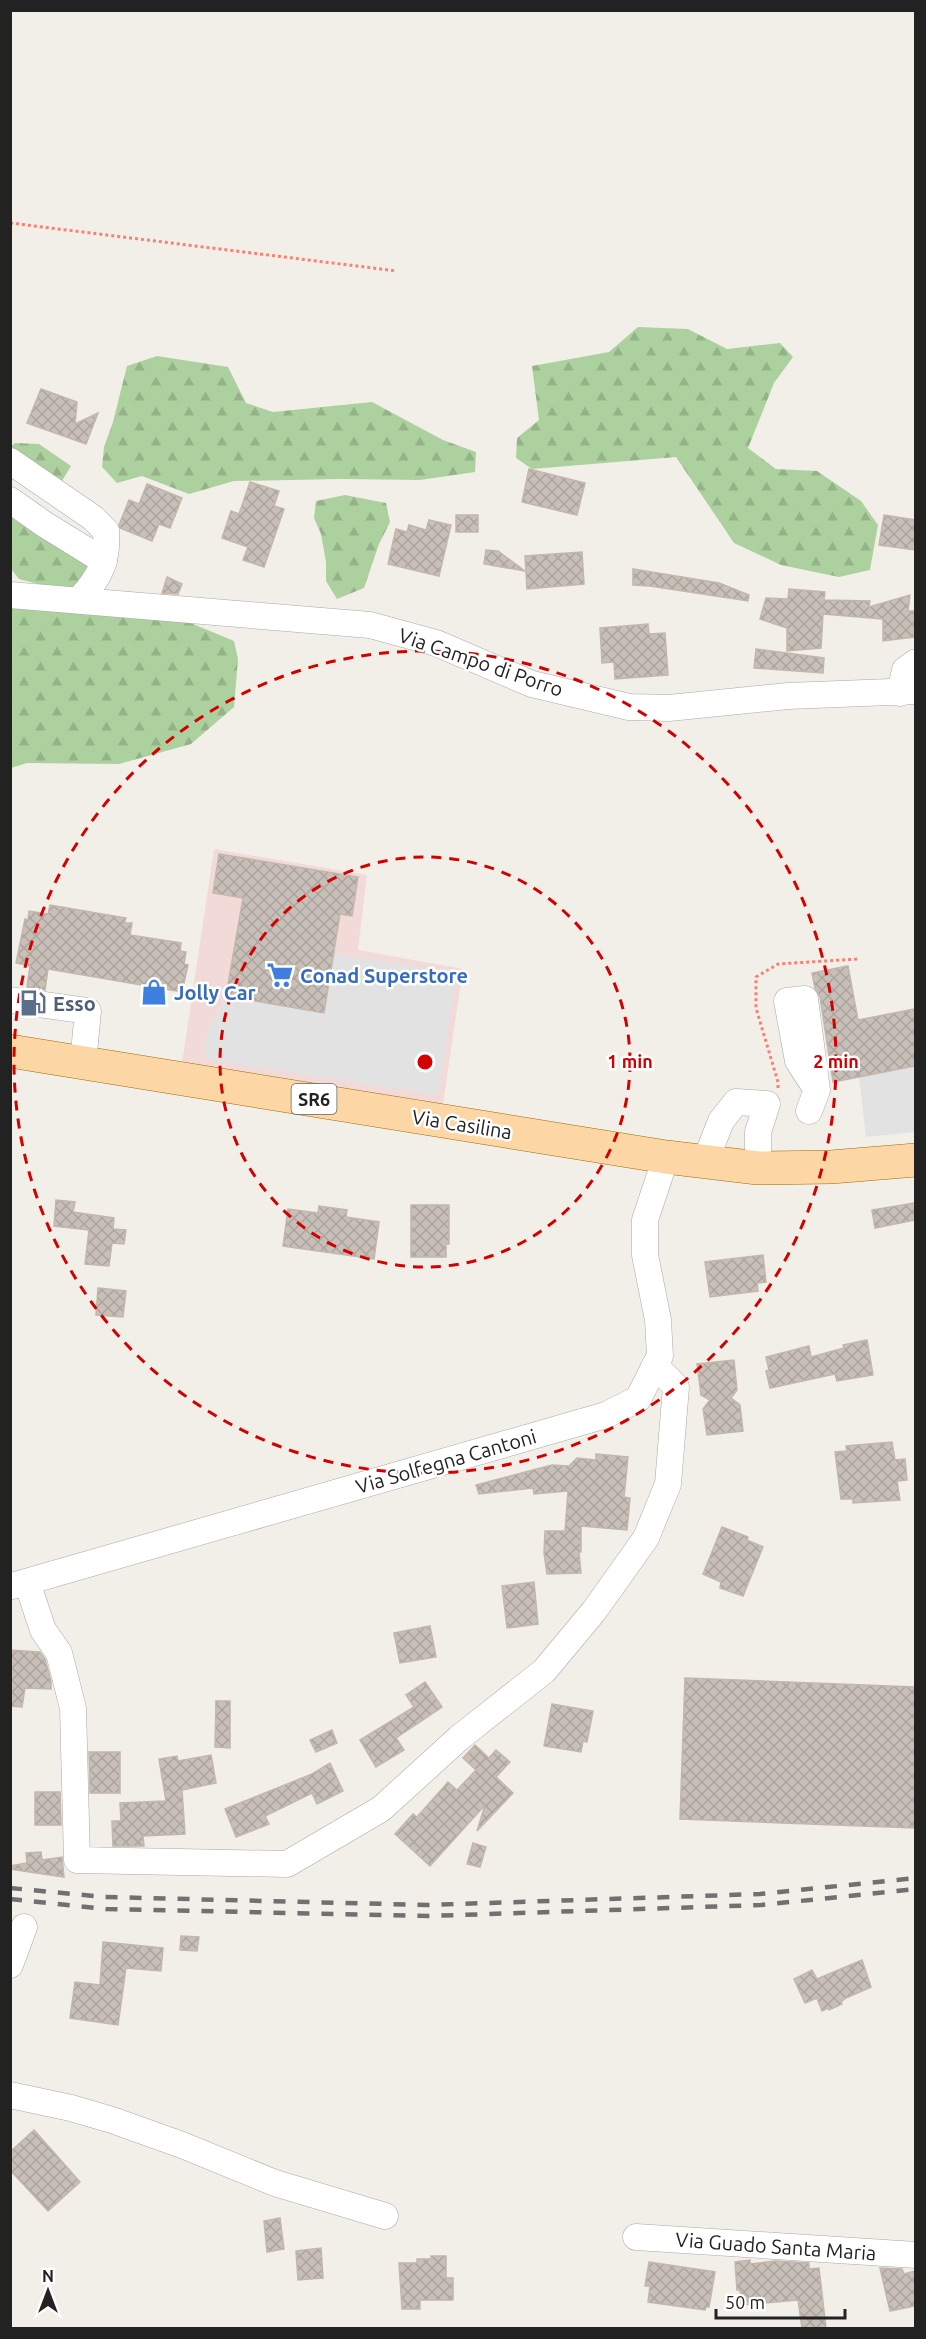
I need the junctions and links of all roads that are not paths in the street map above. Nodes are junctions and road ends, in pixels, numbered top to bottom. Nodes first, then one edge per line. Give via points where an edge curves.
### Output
1 (10, 461) edge
2 (10, 500) edge
3 (104, 561) junction
4 (10, 595) edge
5 (80, 600) junction
6 (915, 662) edge
7 (908, 692) edge
8 (10, 1000) edge
9 (10, 1051) edge
10 (83, 1063) junction
11 (666, 1157) junction
12 (915, 1160) edge
13 (705, 1162) junction
14 (758, 1168) junction
15 (655, 1365) junction
16 (19, 1584) edge
17 (24, 1928) dead end
18 (10, 1965) edge
19 (10, 2095) edge
20 (385, 2216) dead end
21 (636, 2237) dead end
22 (915, 2255) edge

1 - 3 street via 106,531
2 - 3 street
3 - 5 street via 100,574
4 - 5 street, Via Campo di Porro
5 - 7 street, Via Campo di Porro via 370,625 436,643 532,684 629,707 669,708 788,696
6 - 7 street via 905,670
8 - 10 street via 88,1011
9 - 10 main road, Via Casilina / SR6
10 - 11 main road, Via Casilina / SR6
11 - 13 main road, Via Casilina / SR6
11 - 15 street, Via Solfegna Cantoni via 645,1220 645,1255 658,1320 660,1356
12 - 14 main road, Via Casilina / SR6
13 - 14 main road, Via Casilina / SR6
13 - 14 street via 720,1121 736,1101 767,1104 758,1132
15 - 16 street, Via Solfegna Cantoni via 638,1399 606,1414
15 - 16 street via 676,1387 668,1484 646,1538 594,1611 544,1671 459,1738 381,1809 287,1864 77,1860 73,1708 59,1653
17 - 18 street
19 - 20 street via 112,2120 274,2183
21 - 22 street, Via Guado Santa Maria

